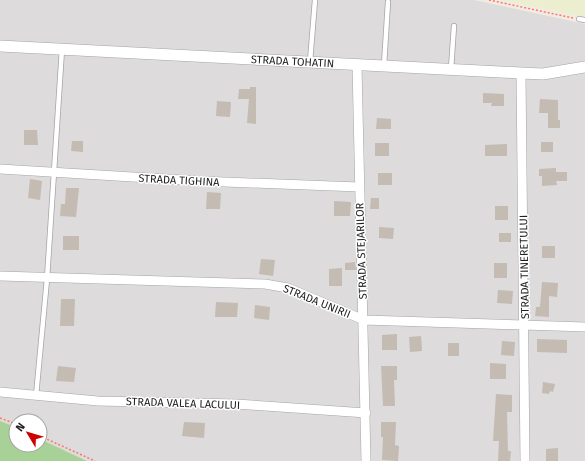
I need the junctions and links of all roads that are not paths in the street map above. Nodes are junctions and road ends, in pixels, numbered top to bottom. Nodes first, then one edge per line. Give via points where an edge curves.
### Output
1 (315, 0) edge
2 (388, 2) dead end
3 (579, 19) road end
4 (585, 20) edge
5 (454, 26) dead end
6 (0, 46) edge
7 (62, 49) junction
8 (310, 63) junction
9 (357, 66) junction
10 (384, 67) junction
11 (585, 67) edge
12 (451, 70) junction
13 (521, 73) junction
14 (0, 169) edge
15 (53, 172) junction
16 (359, 188) junction
17 (0, 276) edge
18 (47, 279) junction
19 (364, 320) junction
20 (525, 324) junction
21 (585, 327) edge
22 (0, 392) edge
23 (36, 396) junction
24 (366, 413) junction
25 (366, 461) edge
26 (525, 461) edge

1 - 8 lane
2 - 10 lane
3 - 4 lane
5 - 12 lane
6 - 7 street, STRADA TOHATIN
7 - 8 street, STRADA TOHATIN
7 - 15 lane
8 - 9 street, STRADA TOHATIN
9 - 10 street, STRADA TOHATIN
9 - 16 street, STRADA STEJARILOR
10 - 12 street, STRADA TOHATIN
11 - 13 street, STRADA TOHATIN via 555,72
12 - 13 street, STRADA TOHATIN
13 - 20 street, STRADA TINERETULUI
14 - 15 street, STRADA TIGHINA
15 - 16 street, STRADA TIGHINA
15 - 18 lane
16 - 19 street, STRADA STEJARILOR
17 - 18 street, STRADA UNIRII
18 - 19 street, STRADA UNIRII via 265,284 288,288
18 - 23 lane
19 - 20 street, STRADA UNIRII
19 - 24 street, STRADA STEJARILOR
20 - 21 street, STRADA UNIRII
20 - 26 street, STRADA TINERETULUI
22 - 23 street, STRADA VALEA LACULUI
23 - 24 street, STRADA VALEA LACULUI via 98,401 236,404
24 - 25 street, STRADA STEJARILOR

